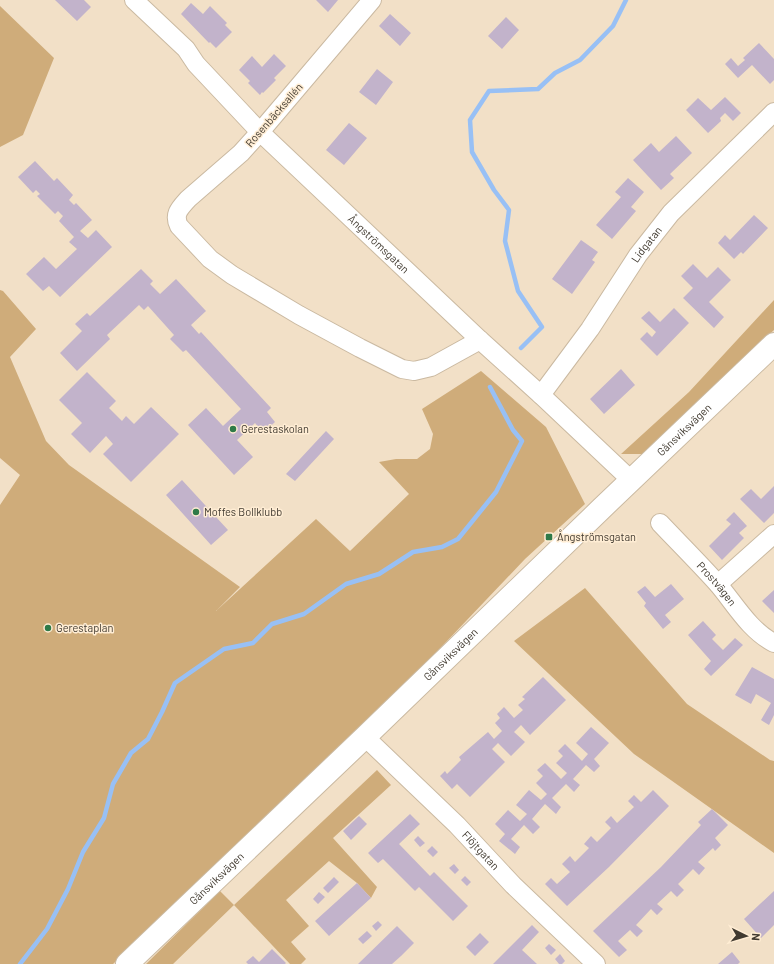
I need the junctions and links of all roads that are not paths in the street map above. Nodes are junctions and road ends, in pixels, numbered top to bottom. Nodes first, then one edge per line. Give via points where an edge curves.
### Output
1 (134, 0) edge
2 (372, 0) edge
3 (774, 112) edge
4 (260, 132) junction
5 (480, 340) junction
6 (774, 344) edge
7 (541, 395) junction
8 (631, 480) junction
9 (660, 523) dead end
10 (774, 534) edge
11 (718, 584) junction
12 (774, 643) edge
13 (365, 737) junction
14 (127, 964) edge
15 (596, 964) edge

1 - 4 street, Ångströmsgatan via 186,49 196,64
2 - 4 street, Rosenbäcksallén
3 - 7 street, Lidgatan via 671,213 638,255 590,329
4 - 5 street, Ångströmsgatan
4 - 5 street, Rosenbäcksallén via 241,153 188,199 177,214 179,226 210,258 232,275 299,316 402,369 414,371 432,367
5 - 7 street, Ångströmsgatan
6 - 8 main road, Gånsviksvägen
7 - 8 street, Ångströmsgatan
8 - 13 main road, Gånsviksvägen
9 - 11 street, Prostvägen
10 - 11 street
11 - 12 street, Prostvägen via 748,622 767,640
13 - 14 main road, Gånsviksvägen
13 - 15 street, Flöjtgatan via 458,825 513,885

